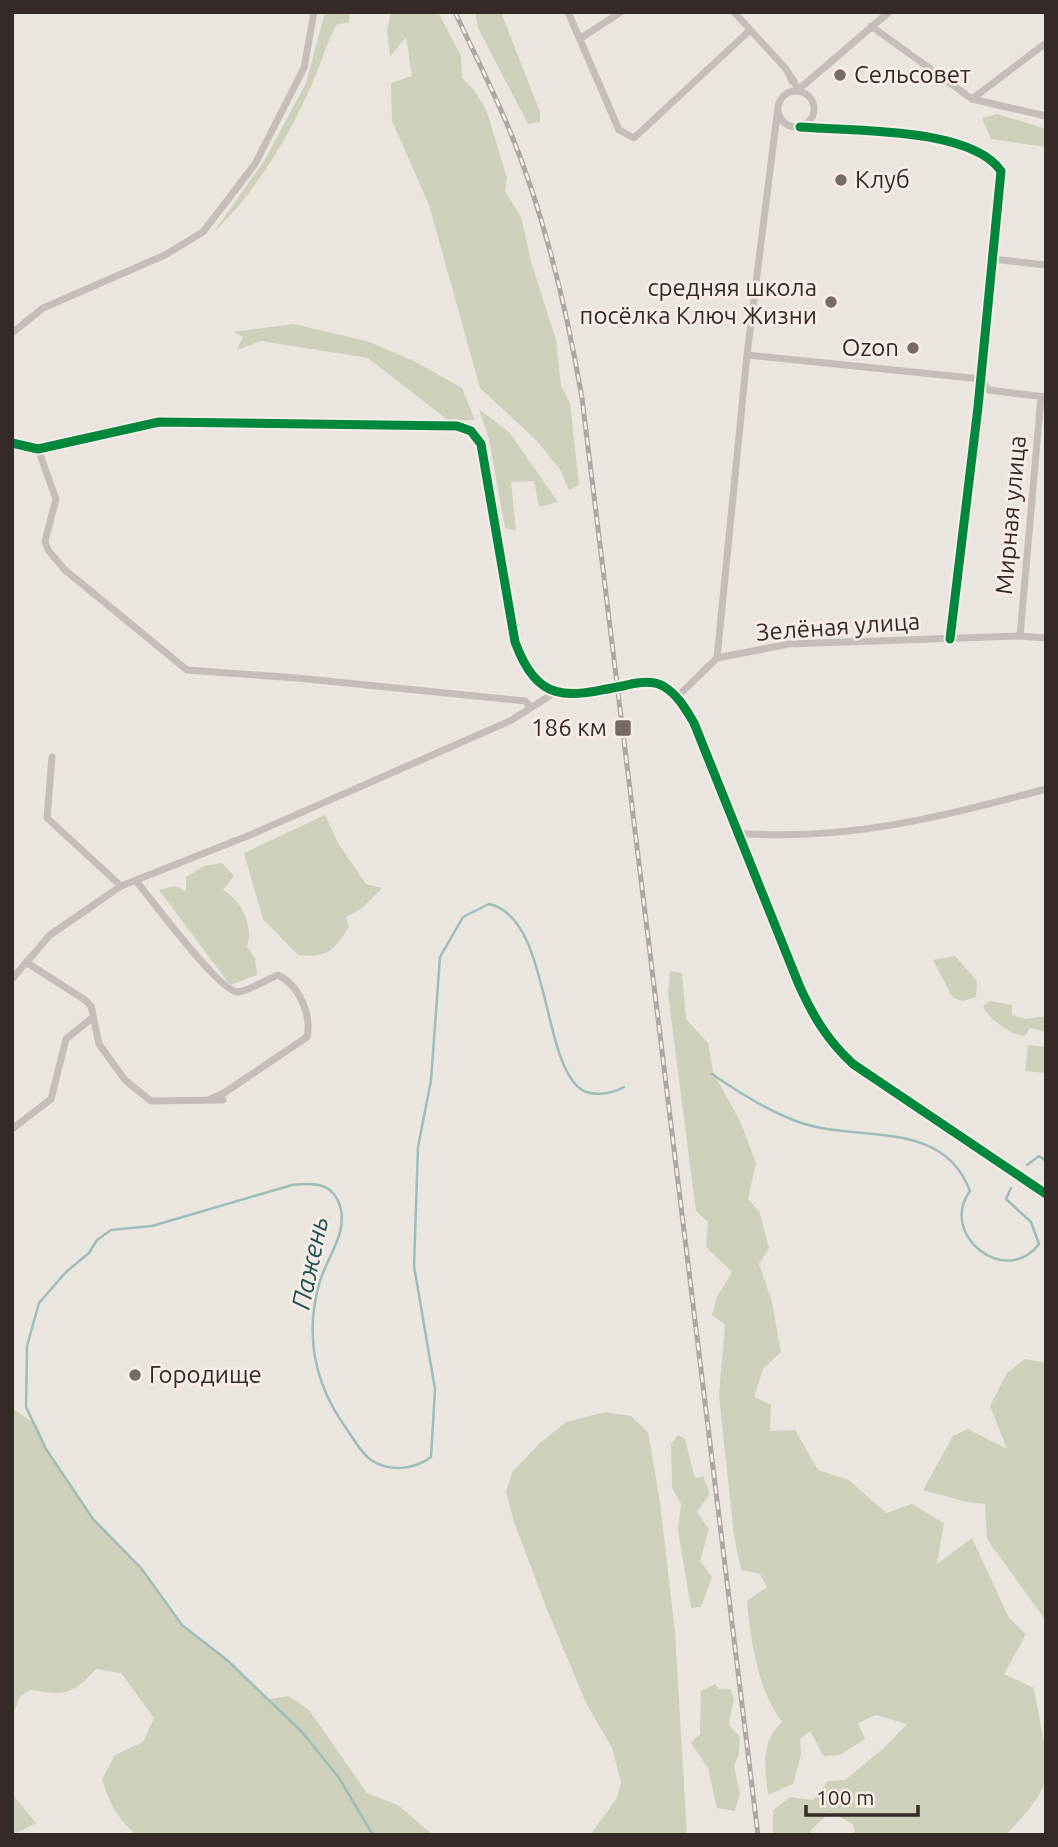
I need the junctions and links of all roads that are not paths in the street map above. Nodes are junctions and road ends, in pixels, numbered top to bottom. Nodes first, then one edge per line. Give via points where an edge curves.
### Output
1 (314, 12) edge
2 (568, 12) edge
3 (621, 12) edge
4 (734, 12) edge
5 (888, 12) edge
6 (871, 26) junction
7 (749, 31) junction
8 (581, 38) junction
9 (1046, 43) edge
10 (794, 91) junction
11 (972, 99) junction
12 (778, 107) junction
13 (815, 110) junction
14 (1046, 116) edge
15 (797, 127) junction
16 (827, 129) junction
17 (774, 140) junction
18 (992, 260) junction
19 (1046, 265) edge
20 (12, 333) edge
21 (747, 355) junction
22 (981, 379) junction
23 (1043, 397) edge
24 (12, 443) edge
25 (38, 449) junction
26 (1020, 636) junction
27 (1046, 638) edge
28 (950, 639) junction
29 (718, 658) junction
30 (554, 693) junction
31 (677, 696) junction
32 (531, 707) junction
33 (52, 757) dead end
34 (1046, 789) edge
35 (736, 833) junction
36 (137, 881) junction
37 (121, 886) junction
38 (26, 962) junction
39 (12, 979) edge
40 (92, 1018) junction
41 (208, 1100) junction
42 (223, 1100) dead end
43 (12, 1129) edge
44 (1046, 1194) edge

1 - 20 street via 304,68 255,164 203,232 165,255 43,307
2 - 8 street
3 - 8 street
4 - 7 street
5 - 6 street
6 - 10 street
6 - 11 street
7 - 8 street via 634,138 618,130
7 - 10 street via 792,78
9 - 11 street
10 - 12 street via 782,97
10 - 13 street via 813,100
11 - 14 street
12 - 15 street via 784,123
12 - 17 street
13 - 15 street via 809,122
13 - 16 street
15 - 16 street
15 - 17 street
16 - 18 street via 926,137 960,144 993,159 1001,171
17 - 21 street
18 - 19 street
18 - 22 street
21 - 22 street
21 - 29 street
22 - 23 street via 988,390
22 - 28 street
23 - 26 street, Мирная улица
24 - 25 street
25 - 30 street via 159,422 457,426 471,432 481,444 515,642 524,665 539,684
25 - 32 street via 56,499 45,541 48,550 65,570 187,670 525,701
26 - 27 street, Зелёная улица
26 - 28 street, Зелёная улица
28 - 29 street, Зелёная улица via 789,644
29 - 31 street
30 - 31 street via 642,682 661,685
30 - 32 street
31 - 35 street via 694,723
32 - 36 street via 510,721
33 - 37 street via 47,818
34 - 35 street via 869,831 786,837
35 - 44 street via 799,985 831,1045
36 - 37 street
36 - 41 street via 228,989 240,992 278,975 289,981 306,1013 307,1037
37 - 38 street via 50,935
38 - 39 street
38 - 40 street via 85,1000
40 - 41 street via 99,1044 125,1080 150,1101
40 - 43 street via 66,1039 51,1099
41 - 42 street

